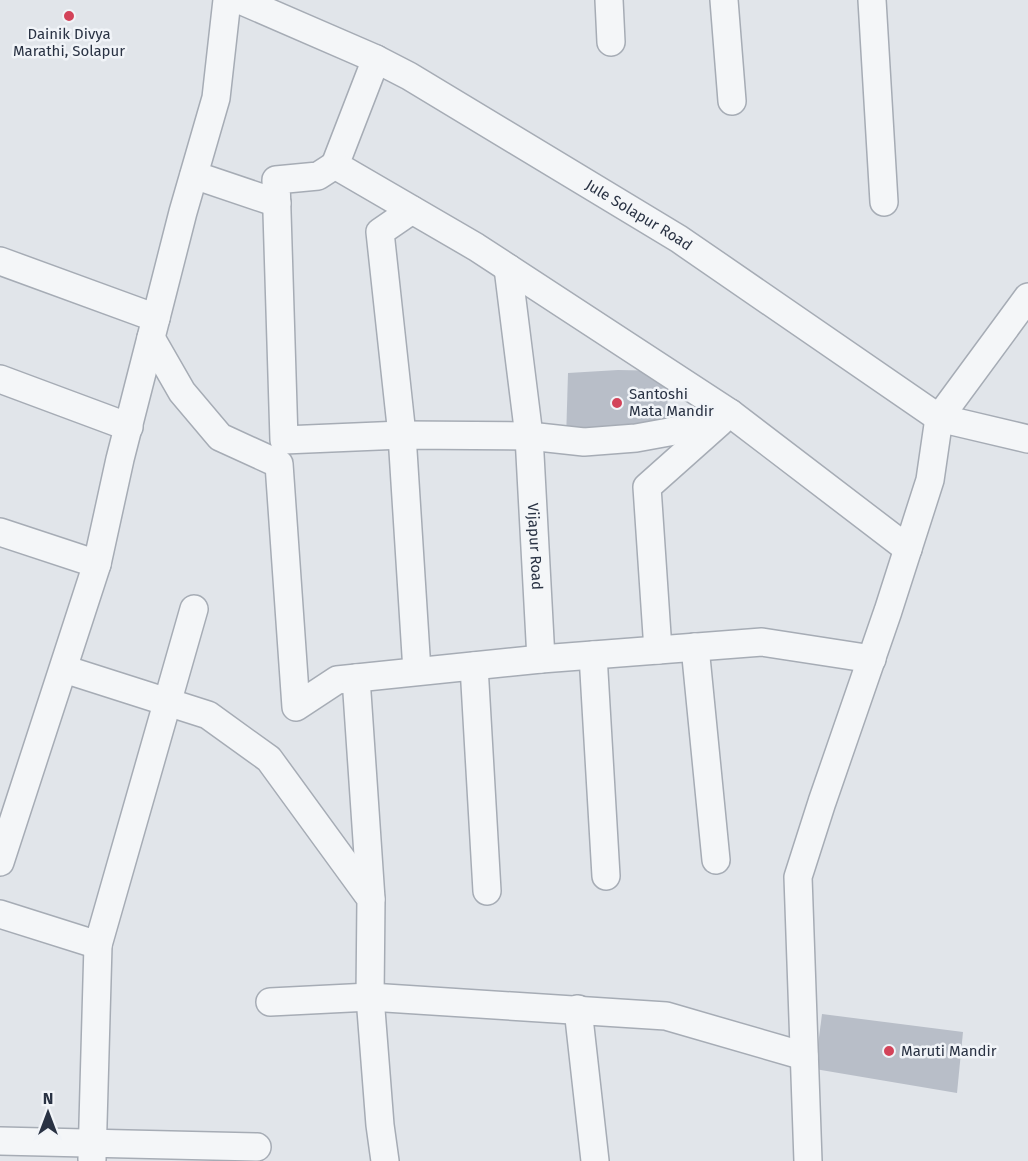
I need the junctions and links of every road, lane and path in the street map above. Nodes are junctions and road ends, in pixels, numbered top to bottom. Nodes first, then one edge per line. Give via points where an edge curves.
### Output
1 (227, 0) edge
2 (240, 0) edge
3 (609, 0) edge
4 (724, 0) edge
5 (872, 0) edge
6 (611, 42) dead end
7 (376, 59) junction
8 (732, 101) dead end
9 (335, 165) junction
10 (194, 176) junction
11 (884, 202) dead end
12 (277, 203) junction
13 (412, 210) junction
14 (0, 261) edge
15 (508, 268) junction
16 (1028, 297) edge
17 (154, 328) junction
18 (0, 379) edge
19 (730, 413) junction
20 (939, 418) junction
21 (129, 427) junction
22 (402, 435) junction
23 (529, 436) junction
24 (1028, 439) edge
25 (0, 532) edge
26 (908, 549) junction
27 (97, 564) junction
28 (194, 609) dead end
29 (695, 647) junction
30 (658, 650) junction
31 (593, 655) junction
32 (541, 659) junction
33 (872, 659) junction
34 (474, 666) junction
35 (64, 669) junction
36 (417, 671) junction
37 (356, 678) junction
38 (167, 702) junction
39 (716, 860) dead end
40 (0, 862) edge
41 (606, 876) dead end
42 (487, 891) dead end
43 (371, 899) junction
44 (0, 914) edge
45 (98, 945) junction
46 (370, 997) junction
47 (270, 1002) dead end
48 (578, 1009) junction
49 (804, 1056) junction
50 (0, 1141) edge
51 (257, 1147) dead end
52 (92, 1152) edge
53 (385, 1161) edge
54 (595, 1161) edge
55 (807, 1161) edge

1 - 10 street via 216,99
2 - 7 street, Jule Solapur Road
3 - 6 street
4 - 8 street
5 - 11 street
7 - 9 street
7 - 20 street, Jule Solapur Road via 679,239
9 - 12 street via 318,176 276,180
9 - 13 street
10 - 12 street
10 - 17 street
12 - 22 street via 284,440
13 - 15 street
13 - 22 street via 380,232
14 - 17 street
15 - 19 street
15 - 23 street, Vijapur Road
16 - 20 street
17 - 21 street
17 - 37 street via 182,392 220,437 279,464 296,707 338,680
18 - 21 street
19 - 23 street via 683,429 636,438 584,442
19 - 26 street
19 - 30 street via 647,487
20 - 24 street, Jule Solapur Road
20 - 26 street via 930,480
21 - 27 street
22 - 23 street
22 - 36 street
23 - 32 street, Vijapur Road
25 - 27 street
26 - 33 street
27 - 35 street
28 - 38 street
29 - 30 street
29 - 33 street via 762,642
29 - 39 street
30 - 31 street
31 - 32 street
31 - 41 street
32 - 34 street
33 - 49 street via 798,877
34 - 36 street
34 - 42 street
35 - 38 street
35 - 40 street
36 - 37 street
37 - 43 street
38 - 43 street via 208,715 269,759
38 - 45 street
43 - 46 street
44 - 45 street
45 - 52 street
46 - 47 street
46 - 48 street
46 - 53 street
48 - 49 street via 666,1016
48 - 54 street
49 - 55 street
50 - 52 street
51 - 52 street

